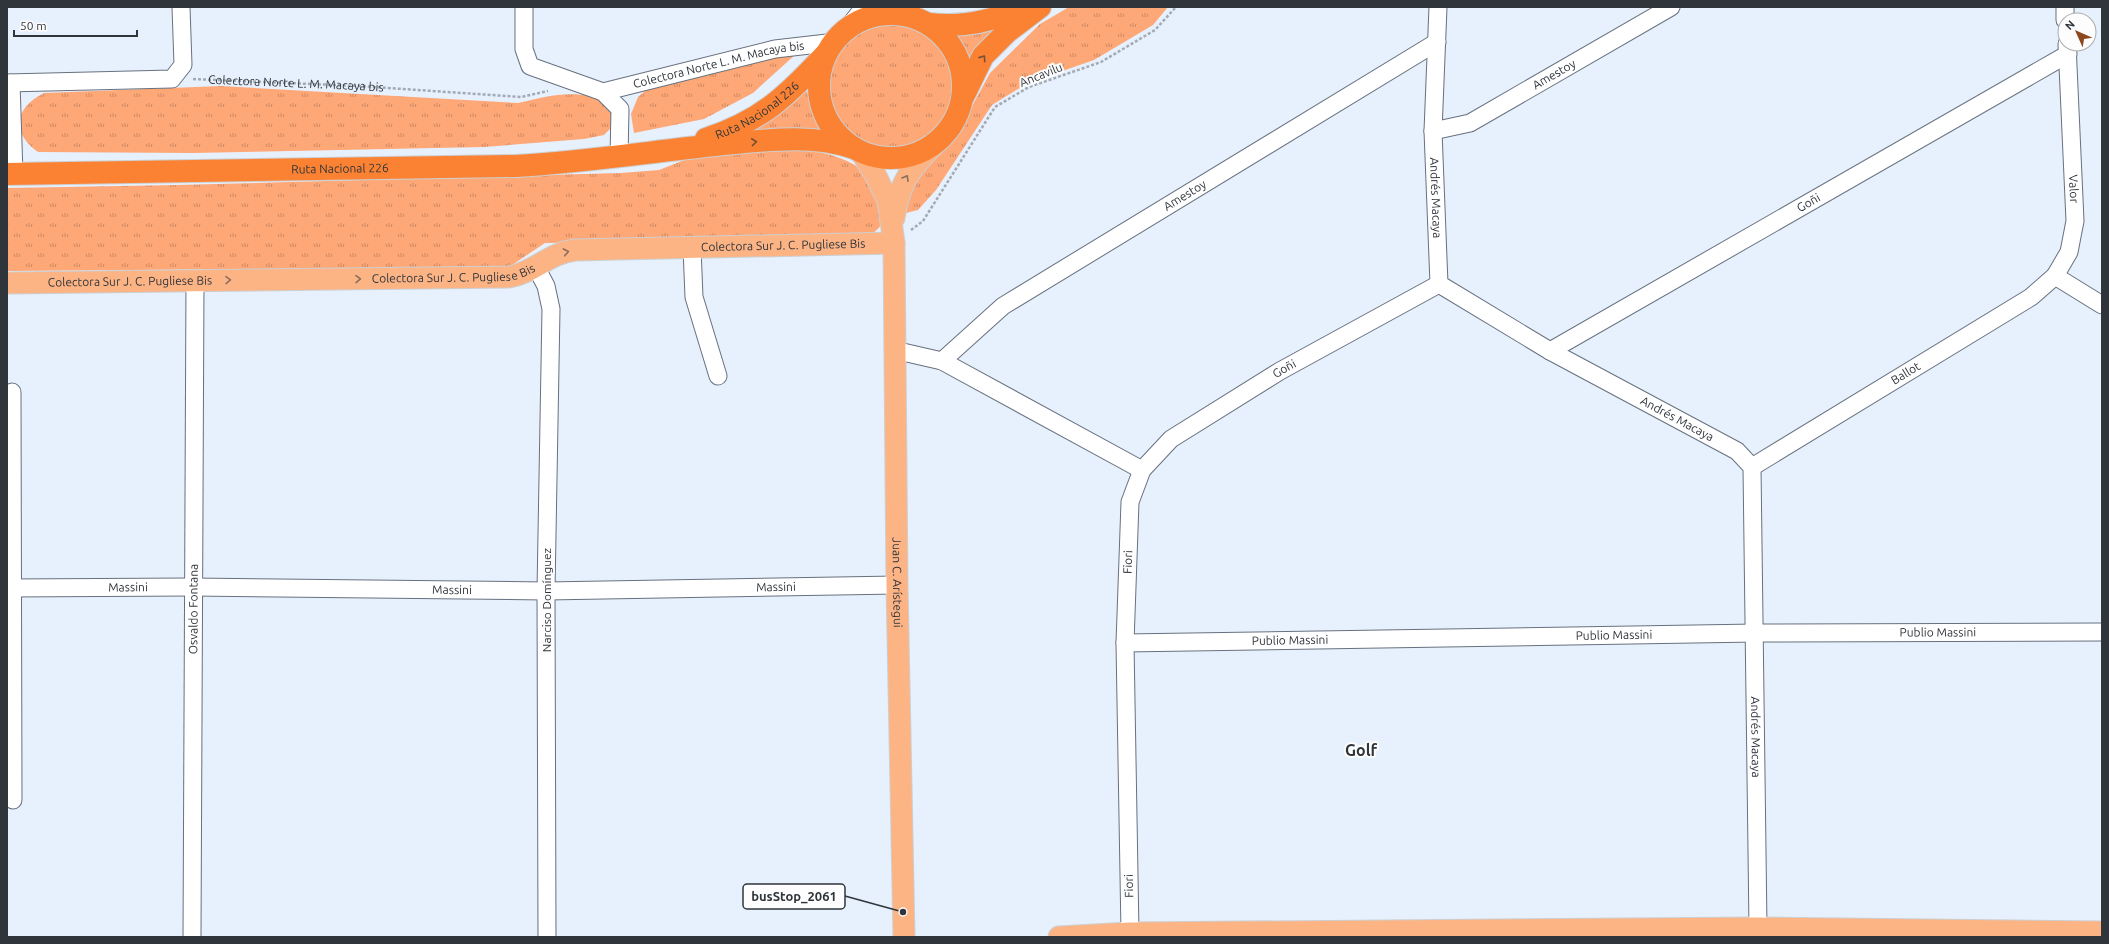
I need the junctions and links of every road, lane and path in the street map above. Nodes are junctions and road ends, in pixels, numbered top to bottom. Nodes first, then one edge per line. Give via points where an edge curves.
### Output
1 (180, 7) edge
2 (524, 7) edge
3 (864, 7) edge
4 (1026, 7) edge
5 (1040, 7) edge
6 (1176, 7) edge
7 (1438, 7) edge
8 (1670, 7) edge
9 (919, 17) edge
10 (1437, 42) junction
11 (835, 43) junction
12 (2063, 52) edge
13 (2068, 52) edge
14 (172, 79) junction
15 (9, 83) edge
16 (552, 90) dead end
17 (602, 92) junction
18 (961, 106) junction
19 (1433, 131) junction
20 (939, 140) junction
21 (673, 150) junction
22 (857, 150) junction
23 (618, 157) junction
24 (10, 174) edge
25 (893, 236) junction
26 (692, 248) junction
27 (536, 267) junction
28 (2056, 276) junction
29 (195, 280) junction
30 (7, 283) edge
31 (1439, 284) junction
32 (2102, 305) edge
33 (894, 350) junction
34 (1550, 351) junction
35 (942, 361) junction
36 (718, 376) dead end
37 (12, 392) dead end
38 (1752, 467) junction
39 (1142, 470) junction
40 (897, 585) junction
41 (9, 588) edge
42 (192, 588) junction
43 (546, 591) junction
44 (2102, 632) edge
45 (1756, 633) junction
46 (1126, 643) junction
47 (13, 800) dead end
48 (1758, 928) junction
49 (2102, 932) edge
50 (1130, 933) junction
51 (192, 937) edge
52 (548, 937) edge
53 (904, 937) edge
54 (1058, 937) edge

1 - 14 street via 183,65
2 - 17 street via 524,49 530,66
3 - 11 street
4 - 9 highway, Ruta Nacional 226 via 1010,14 953,26
18 -> 5 highway, Ruta Nacional 226 via 984,56 1007,32
6 - 25 path, Ancavilu via 1155,30 1101,62 1029,87 995,107 923,221
7 - 10 street, Andrés Macaya
8 - 19 street, Amestoy via 1470,123
9 - 11 highway, Ruta Nacional 226 via 878,16 858,22
9 - 18 highway, Ruta Nacional 226 via 943,36 954,51 961,68
10 - 19 street, Andrés Macaya
10 - 35 street, Amestoy via 1003,306
11 - 17 street, Colectora Norte L. M. Macaya bis via 775,48
11 - 21 highway, Ruta Nacional 226 via 790,92 752,119 715,136
11 - 22 highway, Ruta Nacional 226 via 822,68 819,86 822,105 829,122 840,137
12 - 34 street, Goñi
13 - 28 street, Valor via 2075,221 2069,252
14 - 15 street
14 - 16 path, Colectora Norte L. M. Macaya bis via 359,86 521,97
15 - 24 street
17 - 23 street via 620,108
18 - 20 highway, Ruta Nacional 226 via 952,124
19 - 31 street, Andrés Macaya
20 - 22 highway, Ruta Nacional 226 via 922,151 903,157 883,158
25 -> 20 main road, Juan C. Arístegui via 896,207 904,179
21 -> 22 highway, Ruta Nacional 226 via 789,139 835,143
21 - 23 highway, Ruta Nacional 226
22 - 25 main road, Juan C. Arístegui via 885,192
23 - 24 highway, Ruta Nacional 226 via 516,166
25 - 26 main road, Colectora Sur J. C. Pugliese Bis
25 - 33 main road, Juan C. Arístegui
27 -> 26 main road, Colectora Sur J. C. Pugliese Bis via 555,254 565,252
26 - 36 street via 694,297
29 -> 27 main road, Colectora Sur J. C. Pugliese Bis via 503,277 519,275
27 - 43 street, Narciso Domínguez via 546,286 551,309
28 - 32 street
28 - 38 street, Ballot via 2031,297
29 - 30 main road, Colectora Sur J. C. Pugliese Bis
29 - 42 street, Osvaldo Fontana
31 - 34 street, Andrés Macaya
31 - 39 street, Goñi via 1280,371 1171,438
33 - 35 street
33 - 40 main road, Juan C. Arístegui
34 - 38 street, Andrés Macaya via 1737,451
35 - 39 street
37 - 41 street
38 - 45 street, Andrés Macaya
39 - 46 street, Fiori via 1130,502
40 - 43 street, Massini
40 - 53 main road, Juan C. Arístegui
41 - 42 street, Massini
41 - 47 street
42 - 43 street, Massini
42 - 51 street, Osvaldo Fontana
43 - 52 street, Narciso Domínguez
44 - 45 street, Publio Massini
45 - 46 street, Publio Massini
45 - 48 street, Andrés Macaya
46 - 50 street, Fiori
48 - 49 main road
48 - 50 main road
50 - 54 main road

